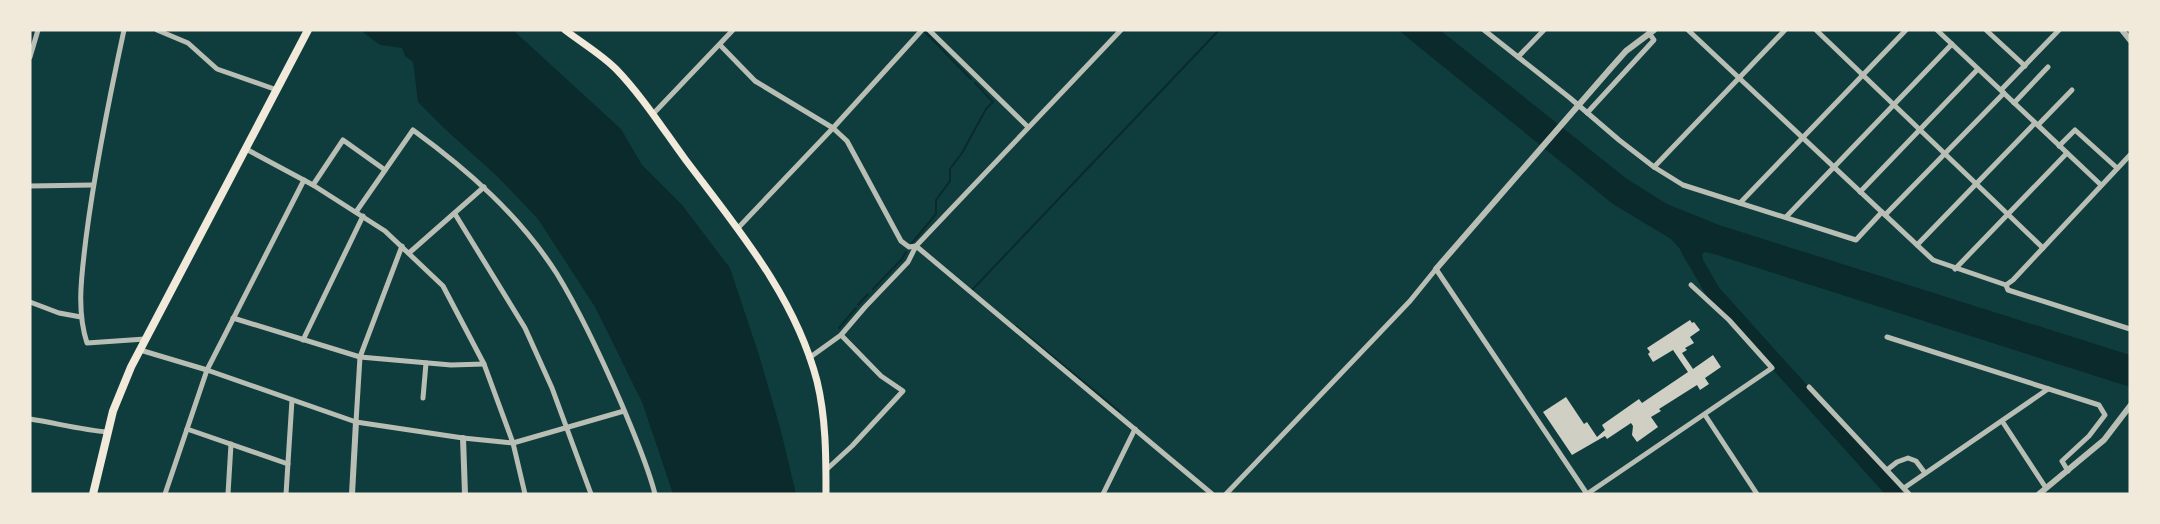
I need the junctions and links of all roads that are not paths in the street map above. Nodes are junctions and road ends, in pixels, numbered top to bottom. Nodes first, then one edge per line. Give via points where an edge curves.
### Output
1 (38, 30) edge
2 (124, 30) edge
3 (157, 30) edge
4 (308, 30) edge
5 (565, 30) edge
6 (733, 30) edge
7 (922, 30) edge
8 (929, 30) edge
9 (1121, 30) edge
10 (1484, 30) edge
11 (1544, 30) edge
12 (1688, 30) edge
13 (1785, 30) edge
14 (1816, 30) edge
15 (1906, 30) edge
16 (1937, 30) edge
17 (1986, 30) edge
18 (2059, 30) edge
19 (2122, 30) edge
20 (1652, 32) edge
21 (2130, 40) edge
22 (1952, 44) junction
23 (720, 45) junction
24 (30, 57) edge
25 (1518, 57) junction
26 (2025, 66) junction
27 (2048, 67) dead end
28 (1978, 69) junction
29 (1863, 75) junction
30 (1739, 78) junction
31 (277, 90) junction
32 (2072, 90) dead end
33 (2003, 92) junction
34 (2014, 103) junction
35 (1894, 105) junction
36 (1587, 113) junction
37 (653, 114) junction
38 (2036, 124) junction
39 (1028, 127) junction
40 (833, 128) junction
41 (1920, 129) junction
42 (1803, 137) junction
43 (2060, 146) junction
44 (246, 149) junction
45 (2067, 153) junction
46 (1945, 154) junction
47 (2130, 155) edge
48 (1654, 167) junction
49 (1834, 167) junction
50 (2117, 168) junction
51 (386, 170) junction
52 (304, 180) junction
53 (1976, 184) junction
54 (93, 185) junction
55 (313, 185) junction
56 (2101, 185) junction
57 (30, 186) edge
58 (484, 187) junction
59 (1860, 192) junction
60 (1740, 203) junction
61 (356, 213) junction
62 (455, 213) junction
63 (1884, 214) junction
64 (2007, 214) junction
65 (363, 216) junction
66 (1786, 217) junction
67 (738, 228) junction
68 (1917, 245) junction
69 (402, 246) junction
70 (916, 246) junction
71 (2043, 248) junction
72 (409, 253) junction
73 (1436, 269) junction
74 (1955, 269) junction
75 (1691, 285) dead end
76 (2006, 285) junction
77 (30, 302) edge
78 (81, 317) junction
79 (233, 318) junction
80 (2130, 329) edge
81 (841, 335) junction
82 (1887, 337) dead end
83 (145, 339) junction
84 (303, 340) junction
85 (139, 350) junction
86 (360, 357) junction
87 (809, 358) junction
88 (426, 363) junction
89 (484, 364) junction
90 (207, 370) junction
91 (1809, 387) dead end
92 (2048, 389) junction
93 (423, 398) dead end
94 (292, 400) junction
95 (2130, 406) edge
96 (624, 411) junction
97 (1705, 415) junction
98 (30, 419) edge
99 (2002, 421) junction
100 (356, 422) junction
101 (566, 428) junction
102 (187, 429) junction
103 (1135, 429) junction
104 (108, 432) junction
105 (463, 438) junction
106 (513, 443) junction
107 (231, 444) junction
108 (288, 464) junction
109 (826, 470) junction
110 (1887, 470) junction
111 (2068, 471) junction
112 (1925, 473) junction
113 (1904, 488) junction
114 (2046, 488) junction
115 (93, 494) edge
116 (165, 494) edge
117 (228, 494) edge
118 (286, 494) edge
119 (352, 494) edge
120 (465, 494) edge
121 (525, 494) edge
122 (591, 494) edge
123 (655, 494) edge
124 (826, 494) edge
125 (1103, 494) edge
126 (1212, 494) edge
127 (1226, 494) edge
128 (1587, 494) edge
129 (1757, 494) edge
130 (1909, 494) edge
131 (2039, 494) edge

1 - 24 street
2 - 54 street
3 - 31 street via 188,43 217,69
4 - 31 main road
5 - 37 main road via 613,67
6 - 23 street
7 - 40 street
8 - 39 street
9 - 39 street
10 - 25 street
11 - 25 street
12 - 30 street
13 - 30 street
14 - 29 street
15 - 29 street
16 - 22 street
17 - 26 street
18 - 26 street
19 - 21 street
20 - 36 street via 1654,40
20 - 73 street via 1626,51
22 - 28 street
22 - 35 street
23 - 37 street
23 - 40 street via 755,81
25 - 36 street
26 - 33 street
27 - 34 street
28 - 33 street
28 - 41 street
29 - 35 street
29 - 42 street
30 - 42 street
30 - 48 street
31 - 44 main road
32 - 38 street
33 - 34 street
33 - 46 street
34 - 38 street
35 - 41 street
35 - 49 street
36 - 48 street
37 - 67 main road
38 - 43 street
38 - 53 street
39 - 70 street
40 - 67 street
40 - 70 street via 847,141 901,241 909,247
41 - 46 street
41 - 59 street
42 - 49 street
42 - 60 street
43 - 45 street
43 - 50 street via 2075,130
44 - 52 street
44 - 83 main road
45 - 56 street
45 - 64 street
46 - 53 street
46 - 63 street
47 - 50 street
48 - 60 street via 1683,185
49 - 59 street
49 - 66 street
50 - 56 street
51 - 55 street via 343,140
51 - 58 street via 413,130
51 - 61 street
52 - 55 street
52 - 79 street
53 - 64 street
53 - 68 street
54 - 57 street
54 - 78 street
55 - 61 street
56 - 71 street
58 - 62 street
58 - 96 street via 557,274
59 - 63 street
60 - 66 street
61 - 65 street
62 - 72 street
62 - 101 street via 525,328
63 - 66 street via 1856,240
63 - 68 street
64 - 71 street
64 - 74 street
65 - 69 street
65 - 84 street
67 - 87 main road via 785,300
68 - 74 street via 1933,260
69 - 72 street
69 - 86 street
70 - 81 street via 908,262
70 - 103 street
71 - 76 street
72 - 89 street via 443,286
73 - 127 street
73 - 128 street
74 - 76 street
75 - 97 street via 1772,368
76 - 80 street via 2008,290
77 - 78 street
78 - 83 street via 87,343
79 - 84 street
79 - 90 street
81 - 87 street
81 - 109 street via 881,376 903,391
82 - 92 street
83 - 85 main road
84 - 86 street
85 - 90 street
85 - 104 main road via 122,385
86 - 88 street
86 - 100 street
87 - 109 main road via 823,412
88 - 89 street
88 - 93 street
89 - 106 street
90 - 94 street
90 - 102 street
91 - 110 street
92 - 99 street
92 - 111 street via 2099,405 2105,415 2062,461
94 - 100 street
94 - 108 street
95 - 111 street via 2104,440
96 - 101 street
96 - 123 street
97 - 128 street
97 - 129 street
98 - 104 street
99 - 112 street
99 - 114 street
100 - 105 street
100 - 119 street
101 - 106 street
101 - 122 street
102 - 107 street
102 - 116 street
103 - 125 street
103 - 126 street
104 - 115 main road
105 - 106 street
105 - 120 street
106 - 121 street
107 - 108 street
107 - 117 street
108 - 118 street
109 - 124 main road
110 - 112 street via 1908,458 1916,461
110 - 113 street
111 - 114 street
112 - 113 street
113 - 130 street
114 - 131 street

